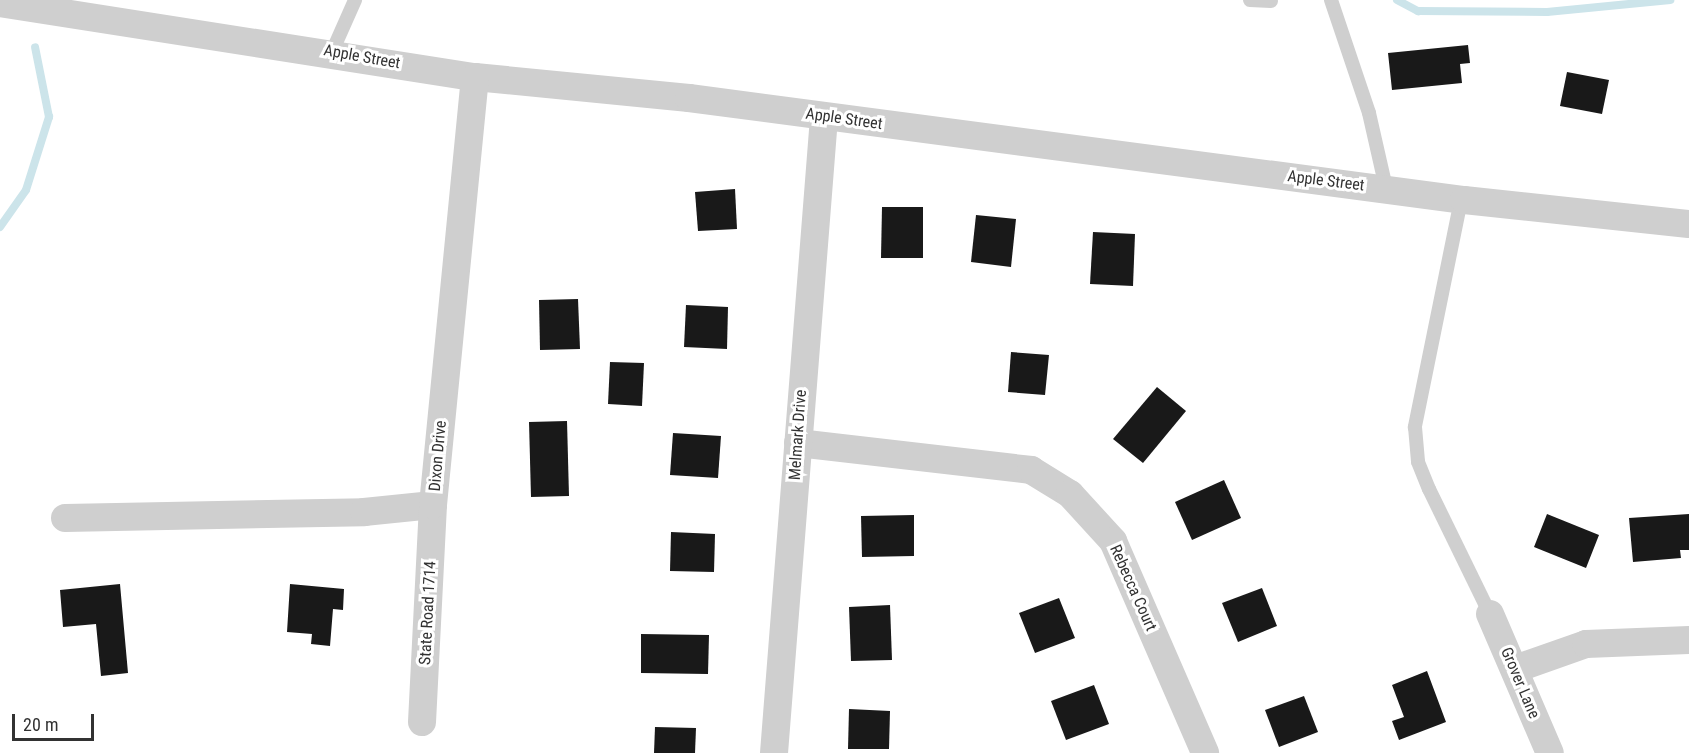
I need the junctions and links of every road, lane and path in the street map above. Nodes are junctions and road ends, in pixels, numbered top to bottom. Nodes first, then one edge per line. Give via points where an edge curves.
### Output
1 (355, 0) edge
2 (1250, 0) edge
3 (1331, 0) edge
4 (1270, 1) edge
5 (0, 3) edge
6 (332, 52) junction
7 (475, 77) junction
8 (824, 117) junction
9 (1386, 188) junction
10 (1461, 200) junction
11 (1689, 224) edge
12 (798, 443) junction
13 (434, 504) junction
14 (65, 518) dead end
15 (1490, 614) joint
16 (1689, 640) edge
17 (1515, 669) junction
18 (422, 722) dead end
19 (774, 753) edge
20 (1205, 753) edge
21 (1550, 753) edge

1 - 6 lane
2 - 4 lane
3 - 9 lane via 1369,113
5 - 6 street, Apple Street
6 - 7 street, Apple Street
7 - 8 street, Apple Street
7 - 13 street, Dixon Drive
8 - 9 street, Apple Street
8 - 12 street, Melmark Drive
9 - 10 street, Apple Street
10 - 11 street, Apple Street
10 - 15 lane via 1414,428 1418,462 1429,489
12 - 19 street, Melmark Drive
12 - 20 street, Rebecca Court via 1031,470 1070,495 1113,541
13 - 14 street, Dixon Drive via 364,512
13 - 18 street, State Road 1714
15 - 17 street, Grover Lane
16 - 17 street via 1586,644
17 - 21 street, Grover Lane

